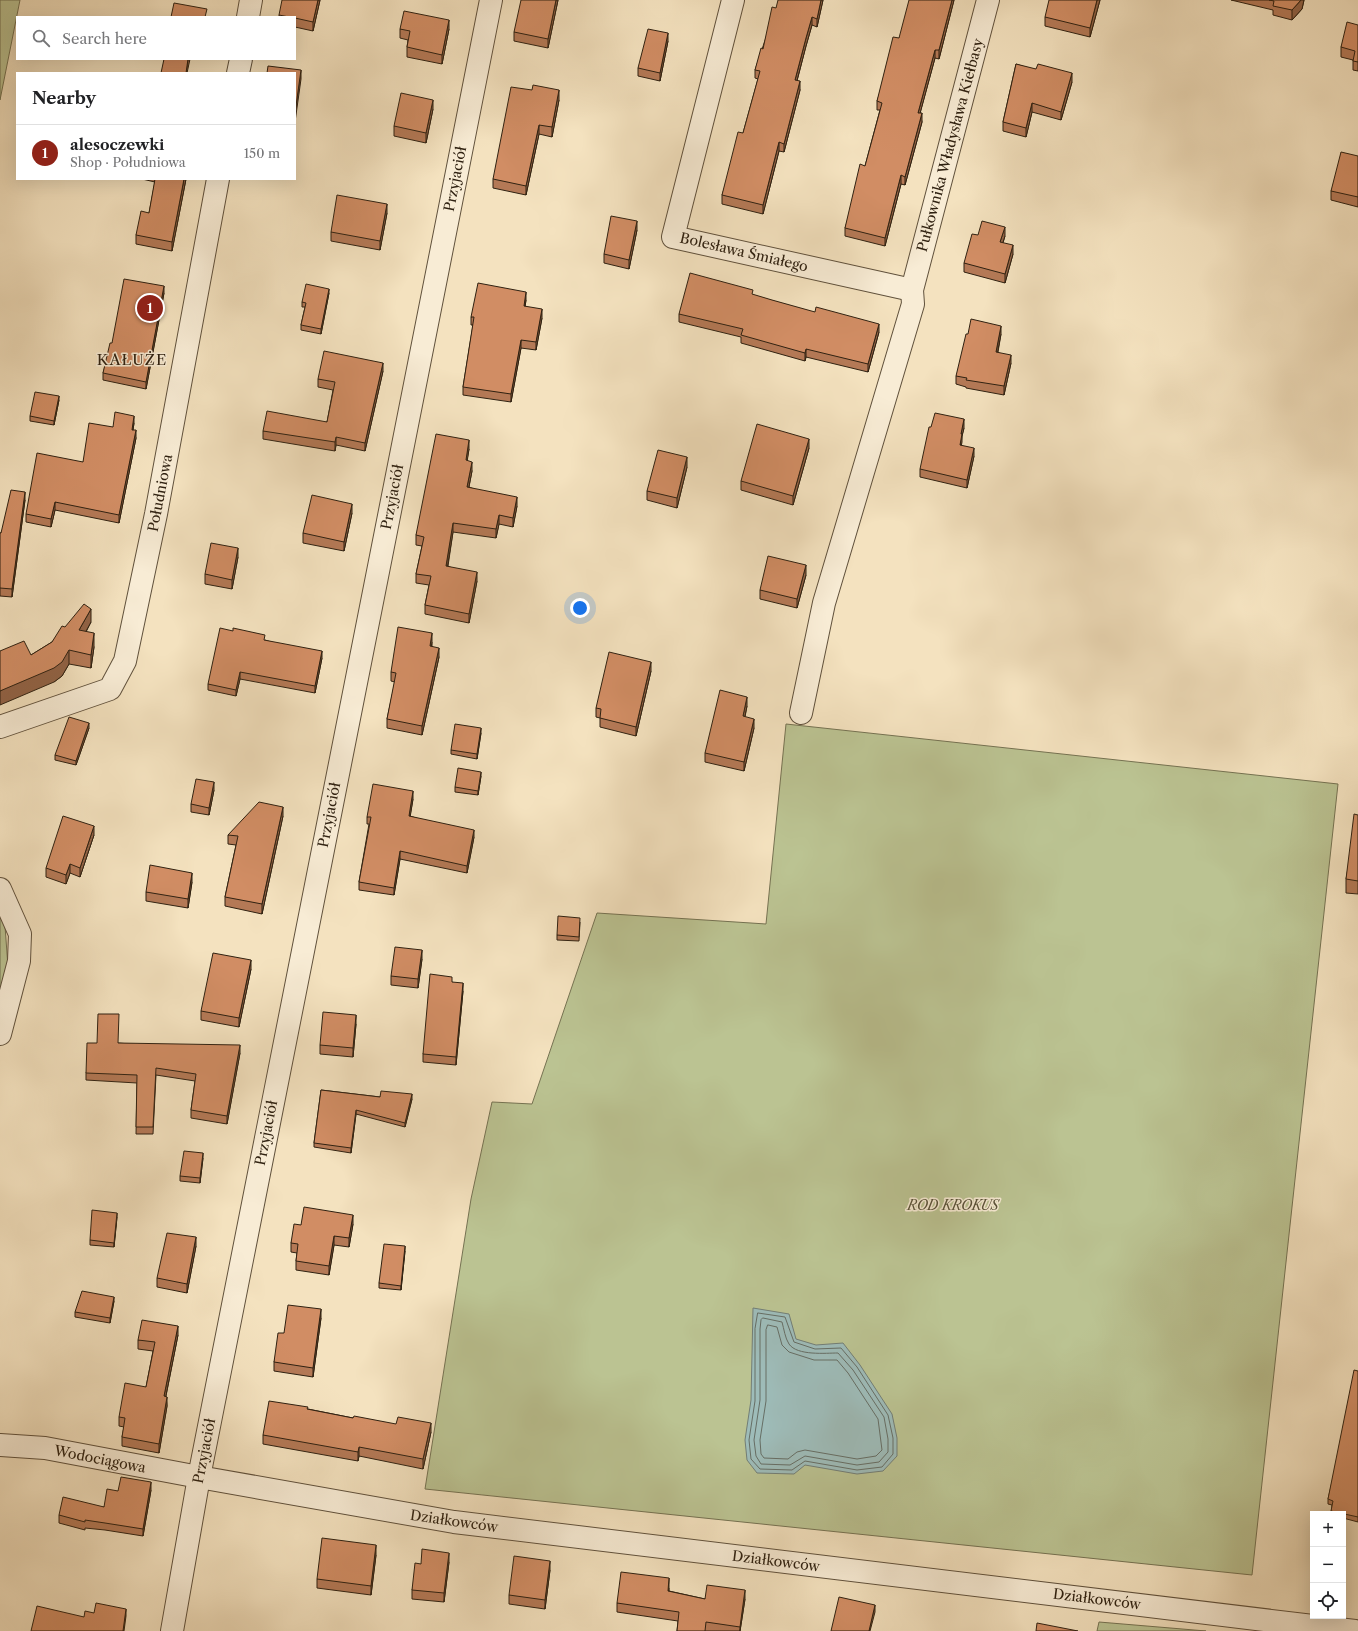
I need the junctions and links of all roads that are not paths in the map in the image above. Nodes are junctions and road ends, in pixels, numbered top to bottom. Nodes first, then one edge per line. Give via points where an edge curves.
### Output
1 (251, 0) edge
2 (491, 0) edge
3 (733, 0) edge
4 (988, 0) edge
5 (248, 16) edge
6 (241, 60) edge
7 (238, 72) edge
8 (218, 180) edge
9 (912, 290) junction
10 (801, 713) dead end
11 (0, 727) edge
12 (0, 889) edge
13 (0, 1034) edge
14 (0, 1445) edge
15 (199, 1478) junction
16 (172, 1631) edge
17 (1354, 1631) edge

1 - 5 street
2 - 15 street, Przyjaciół
3 - 9 street, Bolesława Śmiałego via 673,236
4 - 9 street, Pułkownika Władysława Kiełbasy
6 - 7 street
8 - 11 street, Południowa via 156,514 125,661 110,689
9 - 10 street, Pułkownika Władysława Kiełbasy via 913,304 824,603
12 - 13 street via 20,934 19,961
14 - 15 street, Wodociągowa via 45,1448
15 - 16 street, Przyjaciół
15 - 17 street, Działkowców via 454,1522

